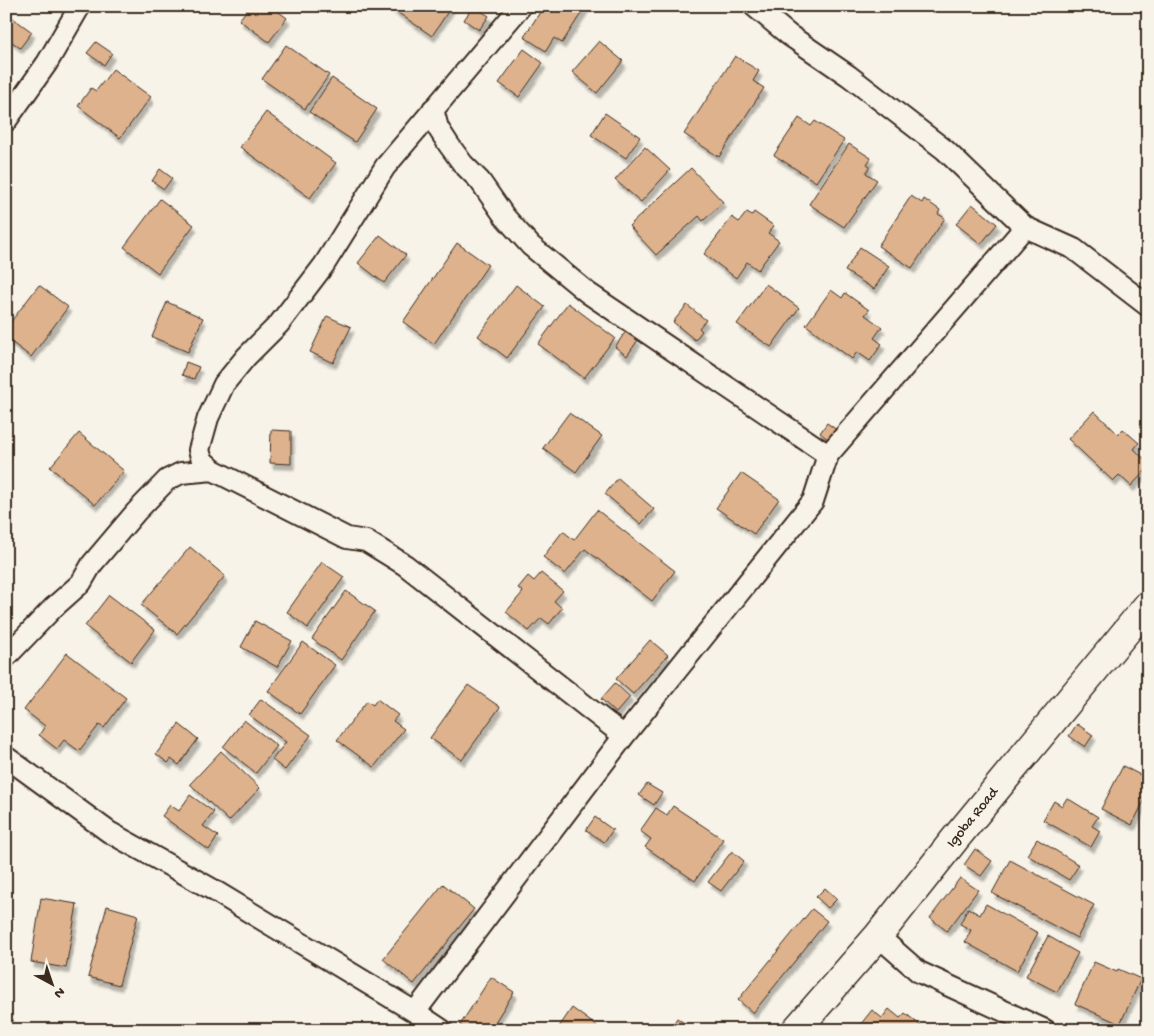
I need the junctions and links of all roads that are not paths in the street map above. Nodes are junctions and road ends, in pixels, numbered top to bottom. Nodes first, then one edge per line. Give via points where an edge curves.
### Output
1 (80, 6) edge
2 (521, 6) edge
3 (754, 6) edge
4 (433, 109) junction
5 (6, 121) edge
6 (1025, 227) junction
7 (1148, 306) edge
8 (828, 455) junction
9 (213, 470) junction
10 (1148, 605) edge
11 (6, 657) edge
12 (624, 736) junction
13 (6, 757) edge
14 (878, 936) junction
15 (415, 1012) junction
16 (442, 1030) edge
17 (796, 1030) edge
18 (1045, 1030) edge

1 - 5 street via 47,63
2 - 4 street
3 - 6 street via 945,150
4 - 8 street via 438,128 463,164 531,246 588,293
4 - 9 street via 385,167 324,264 279,324 224,384 208,418 199,450 202,460
6 - 7 street via 1074,249
6 - 8 street
8 - 12 street via 813,501
9 - 11 street via 180,473 167,480 92,564 81,583
9 - 12 street via 346,538 366,541 397,560
10 - 14 street, Igoba Road
12 - 15 street
13 - 15 street via 109,832 210,888
14 - 17 street, Igoba Road
14 - 18 street via 919,972
15 - 16 street

